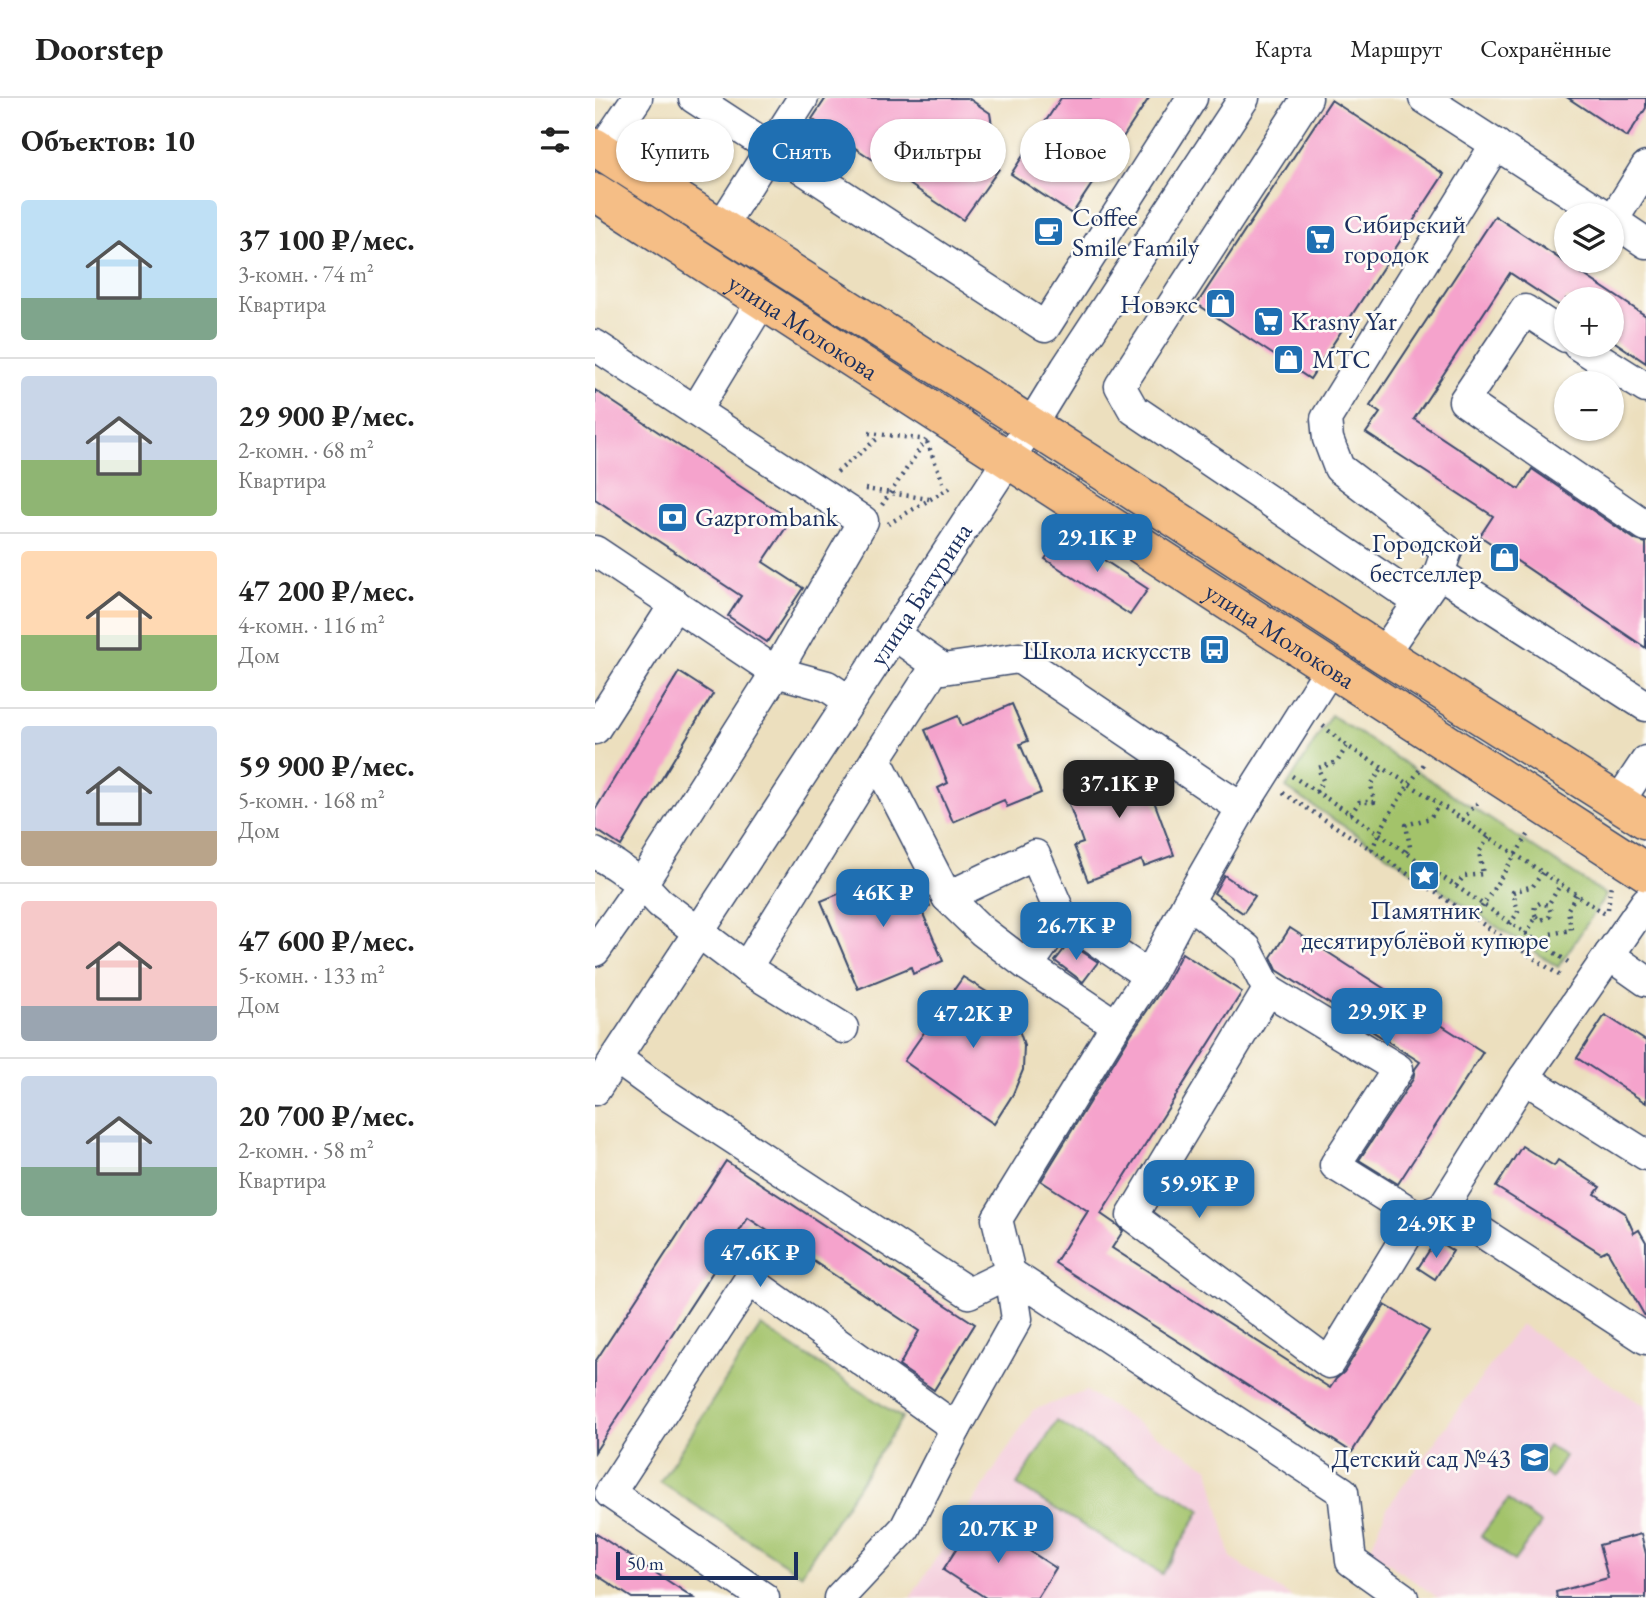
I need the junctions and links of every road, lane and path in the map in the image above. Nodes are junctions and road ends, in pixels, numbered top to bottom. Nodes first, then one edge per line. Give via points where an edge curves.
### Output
1 (637, 98) edge
2 (694, 98) edge
3 (803, 98) edge
4 (1192, 98) edge
5 (1244, 98) edge
6 (1307, 98) edge
7 (1424, 98) edge
8 (790, 119) edge
9 (748, 134) edge
10 (1496, 145) junction
11 (598, 149) edge
12 (1646, 167) edge
13 (749, 182) edge
14 (822, 182) edge
15 (595, 192) edge
16 (1587, 203) edge
17 (1621, 203) edge
18 (720, 227) junction
19 (1624, 228) edge
20 (1646, 243) edge
21 (762, 301) junction
22 (1554, 329) edge
23 (595, 345) edge
24 (1598, 357) edge
25 (1646, 388) edge
26 (696, 410) junction
27 (1031, 425) junction
28 (869, 433) dead end
29 (877, 439) dead end
30 (926, 440) junction
31 (1007, 459) junction
32 (912, 461) dead end
33 (837, 472) dead end
34 (943, 482) dead end
35 (951, 487) dead end
36 (861, 489) dead end
37 (930, 500) junction
38 (887, 525) dead end
39 (1646, 526) edge
40 (595, 551) edge
41 (1439, 573) junction
42 (1419, 602) junction
43 (675, 604) junction
44 (893, 634) junction
45 (1383, 654) junction
46 (937, 664) junction
47 (1331, 667) junction
48 (776, 672) junction
49 (849, 701) junction
50 (1646, 706) edge
51 (1320, 723) dead end
52 (595, 729) edge
53 (1347, 746) junction
54 (876, 759) junction
55 (1646, 761) edge
56 (1425, 763) dead end
57 (1382, 768) junction
58 (1289, 774) dead end
59 (1409, 784) junction
60 (1316, 792) junction
61 (1249, 796) junction
62 (1481, 799) dead end
63 (1439, 805) junction
64 (1632, 812) edge
65 (1351, 814) junction
66 (1462, 820) junction
67 (1530, 832) dead end
68 (1378, 834) junction
69 (1489, 837) junction
70 (1372, 850) junction
71 (1406, 852) junction
72 (595, 853) edge
73 (1516, 854) junction
74 (1543, 872) junction
75 (1646, 872) edge
76 (642, 884) junction
77 (1561, 884) junction
78 (1457, 886) junction
79 (1577, 894) junction
80 (947, 897) junction
81 (1188, 902) junction
82 (1646, 902) edge
83 (1483, 904) junction
84 (1548, 905) junction
85 (1608, 915) dead end
86 (1062, 918) junction
87 (1536, 918) junction
88 (1474, 919) junction
89 (1510, 924) junction
90 (698, 932) junction
91 (1525, 934) junction
92 (1543, 945) junction
93 (595, 951) edge
94 (1609, 955) junction
95 (1028, 966) junction
96 (1574, 967) dead end
97 (747, 968) junction
98 (1149, 976) junction
99 (1646, 981) edge
100 (1268, 990) junction
101 (1578, 1000) junction
102 (1116, 1025) junction
103 (843, 1028) dead end
104 (616, 1058) junction
105 (1524, 1077) junction
106 (595, 1090) edge
107 (1646, 1155) edge
108 (1430, 1212) junction
109 (1010, 1273) junction
110 (1646, 1339) edge
111 (956, 1427) junction
112 (764, 1598) edge
113 (839, 1598) edge
114 (1403, 1598) edge

1 - 11 street
2 - 9 street
3 - 8 street
4 - 14 street via 1045,327
5 - 27 street, улица Батурина
6 - 42 street via 1120,386 1133,409
7 - 10 street
10 - 16 street
10 - 41 street via 1327,419 1328,439 1339,468 1447,550
11 - 18 main road, улица Молокова
12 - 17 street
13 - 18 street
15 - 21 main road, улица Молокова
18 - 27 main road, улица Молокова
19 - 20 street
21 - 26 street
21 - 31 main road, улица Молокова
22 - 39 street via 1525,310 1464,401
23 - 26 street
24 - 25 street
26 - 48 street via 863,521
27 - 31 street, улица Батурина
27 - 45 main road, улица Молокова
28 - 30 path
29 - 33 path
30 - 32 path
30 - 34 path
31 - 44 street, улица Батурина
31 - 47 main road, улица Молокова
35 - 37 path
36 - 37 path
37 - 38 path
40 - 43 street
41 - 42 street
41 - 50 street
42 - 45 street
43 - 48 street
43 - 52 street
44 - 46 street
44 - 49 street, улица Батурина
45 - 64 main road, улица Молокова
46 - 54 street
46 - 61 street via 943,669 1019,658 1216,792
47 - 61 street
47 - 75 main road, улица Молокова
48 - 49 street via 827,686
48 - 76 street
49 - 90 street, улица Батурина
51 - 53 path
53 - 57 path
53 - 60 path via 1337,762 1318,768 1323,780
54 - 80 street
54 - 97 street
55 - 64 street
56 - 59 path
57 - 59 path
57 - 65 path via 1371,785 1374,803 1359,802
58 - 60 path
59 - 63 path
59 - 68 path
60 - 65 path
61 - 70 path via 1275,788
61 - 81 street
62 - 66 path
63 - 66 path
63 - 71 path via 1430,818 1406,825 1410,847
65 - 68 path
66 - 69 path
67 - 73 path
68 - 70 path
68 - 71 path
69 - 73 path
69 - 78 path via 1479,852 1483,874 1464,876
70 - 88 path
71 - 78 path via 1424,865 1433,865 1435,872
72 - 76 street
73 - 74 path
73 - 83 path
74 - 77 path
74 - 89 path via 1533,886 1513,892 1518,912
76 - 90 street
76 - 93 street
77 - 79 path
77 - 84 path
78 - 83 path
79 - 85 path
79 - 92 path via 1567,909 1571,930 1550,934
80 - 86 street via 1035,855
80 - 95 street
81 - 98 street
81 - 100 street via 1247,949
82 - 94 street
83 - 88 path
83 - 89 path
84 - 87 path via 1535,906
84 - 87 path via 1549,917
86 - 95 street
86 - 98 street
87 - 91 path
88 - 101 path via 1565,979
89 - 91 path
90 - 97 street
90 - 104 street, улица Батурина
91 - 92 path
92 - 96 path
94 - 99 street
94 - 101 street
95 - 102 street
97 - 103 street
98 - 102 street
100 - 108 street via 1398,1069 1335,1165
100 - 108 street via 1132,1216 1329,1363
101 - 105 street
102 - 109 street via 996,1219
104 - 106 street, улица Батурина
104 - 109 street via 969,1293
105 - 107 street
105 - 108 street
108 - 110 street
109 - 111 street via 1017,1319
109 - 114 street via 1343,1492 1351,1560
111 - 112 street via 749,1280 610,1493
111 - 113 street via 905,1528

